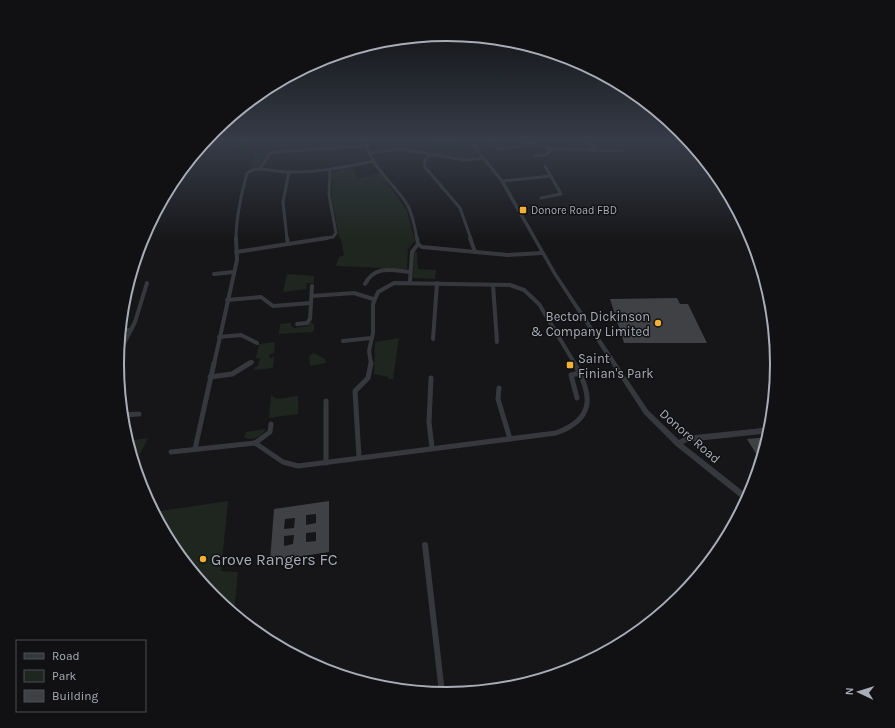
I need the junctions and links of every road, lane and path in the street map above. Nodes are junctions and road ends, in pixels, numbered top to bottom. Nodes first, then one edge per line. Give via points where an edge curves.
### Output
1 (248, 175) edge
2 (288, 175) edge
3 (330, 175) edge
4 (384, 175) edge
5 (432, 175) edge
6 (497, 175) edge
7 (551, 176) joint
8 (502, 181) junction
9 (541, 198) dead end
10 (288, 244) junction
11 (418, 244) junction
12 (236, 252) junction
13 (475, 252) junction
14 (542, 253) junction
15 (234, 272) junction
16 (410, 272) junction
17 (214, 274) dead end
18 (410, 282) junction
19 (147, 284) dead end
20 (365, 284) dead end
21 (437, 284) junction
22 (493, 285) junction
23 (312, 286) dead end
24 (312, 296) junction
25 (373, 299) junction
26 (227, 300) junction
27 (311, 303) junction
28 (297, 324) dead end
29 (126, 330) edge
30 (132, 330) junction
31 (219, 337) junction
32 (371, 338) junction
33 (433, 339) dead end
34 (343, 341) dead end
35 (125, 342) edge
36 (497, 342) dead end
37 (257, 343) dead end
38 (252, 362) dead end
39 (580, 373) junction
40 (210, 378) junction
41 (431, 378) dead end
42 (499, 388) dead end
43 (577, 398) dead end
44 (326, 401) dead end
45 (139, 414) dead end
46 (129, 415) edge
47 (271, 424) dead end
48 (763, 431) edge
49 (510, 439) junction
50 (255, 443) junction
51 (678, 444) junction
52 (432, 448) junction
53 (195, 449) junction
54 (171, 452) dead end
55 (359, 457) junction
56 (326, 463) junction
57 (743, 495) edge
58 (424, 545) dead end
59 (441, 687) edge

1 - 12 street via 240,198 236,224
2 - 10 street via 283,202
3 - 10 street via 329,195 336,233 333,237
4 - 11 street via 407,205
5 - 13 street via 460,208
6 - 8 street, Donore Road
7 - 8 street
7 - 9 street via 561,194
8 - 14 street, Donore Road
10 - 12 street
11 - 13 street via 428,248
11 - 16 street via 412,252
12 - 15 street
13 - 14 street via 508,255
14 - 51 street, Donore Road via 646,412
15 - 17 street
15 - 26 street
16 - 18 street
16 - 20 street via 376,270 368,275
18 - 21 street
18 - 25 street via 388,285
19 - 30 street
21 - 22 street
21 - 33 street
22 - 36 street
22 - 39 street via 516,287 532,296
23 - 24 street
24 - 25 street via 354,292
24 - 27 street
25 - 32 street
26 - 27 street via 261,297 273,306
26 - 31 street
27 - 28 street via 310,319 307,323
29 - 30 street
30 - 35 street
31 - 37 street via 241,335
31 - 40 street
32 - 34 street
32 - 55 street via 371,371 355,392
38 - 40 street via 232,374
39 - 43 street via 571,375
39 - 49 street via 589,391 588,404 579,422 570,429 556,433
40 - 53 street
41 - 52 street via 429,422
42 - 49 street via 498,399
44 - 56 street
45 - 46 street
47 - 50 street via 270,432
48 - 51 street via 686,439
49 - 52 street
50 - 53 street
50 - 56 street via 293,466
51 - 57 street, Donore Road
52 - 55 street
53 - 54 street
55 - 56 street
58 - 59 street

